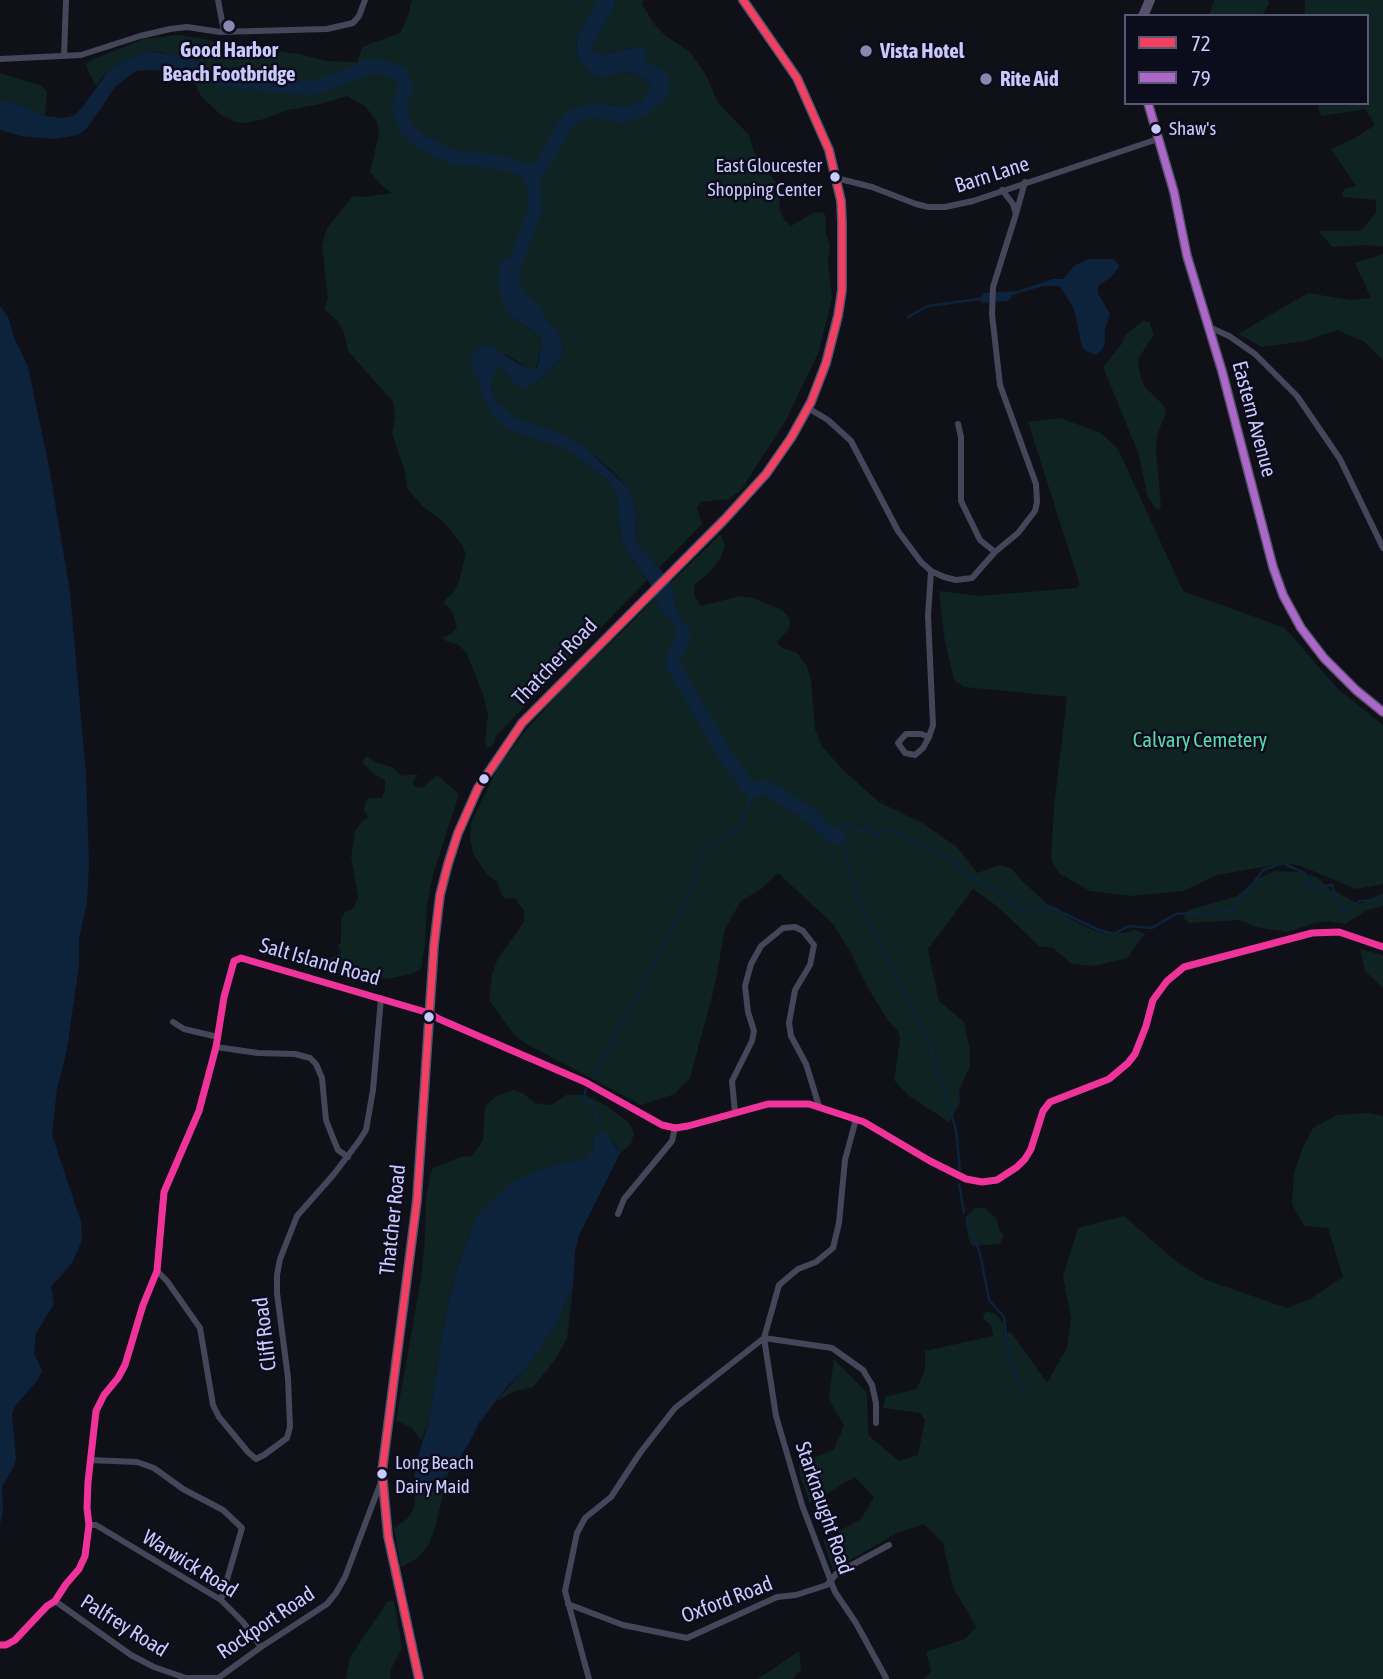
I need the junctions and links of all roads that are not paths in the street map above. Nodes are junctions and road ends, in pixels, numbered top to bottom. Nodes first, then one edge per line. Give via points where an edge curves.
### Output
1 (66, 0) edge
2 (218, 0) edge
3 (365, 0) edge
4 (743, 0) edge
5 (224, 32) junction
6 (64, 56) junction
7 (0, 59) edge
8 (1149, 105) edge
9 (1158, 139) junction
10 (836, 178) junction
11 (1025, 183) junction
12 (1002, 190) junction
13 (1016, 214) junction
14 (1209, 327) junction
15 (808, 408) junction
16 (958, 424) dead end
17 (1383, 548) edge
18 (995, 552) junction
19 (931, 571) junction
20 (1383, 712) edge
21 (929, 737) junction
22 (1383, 947) edge
23 (381, 998) junction
24 (429, 1013) junction
25 (173, 1022) dead end
26 (218, 1037) junction
27 (216, 1047) junction
28 (819, 1106) junction
29 (735, 1113) junction
30 (856, 1119) junction
31 (675, 1128) junction
32 (348, 1157) junction
33 (618, 1214) dead end
34 (158, 1271) junction
35 (764, 1338) junction
36 (876, 1423) dead end
37 (90, 1460) junction
38 (382, 1480) junction
39 (89, 1524) junction
40 (889, 1545) dead end
41 (830, 1581) junction
42 (221, 1600) junction
43 (55, 1601) junction
44 (568, 1604) junction
45 (0, 1645) edge
46 (261, 1647) junction
47 (886, 1678) edge
48 (218, 1679) edge
49 (419, 1679) edge
50 (589, 1679) edge

1 - 6 street
2 - 5 street
3 - 5 street via 354,23 327,30
4 - 10 main road, Thatcher Road via 797,78 829,150
5 - 6 street via 170,29
6 - 7 street
8 - 9 main road, Eastern Avenue
9 - 11 street, Barn Lane
9 - 14 main road, Eastern Avenue
10 - 12 street, Barn Lane via 928,207 963,204
10 - 15 main road, Thatcher Road via 842,222 842,290 832,343
11 - 12 street, Barn Lane
11 - 13 street
12 - 13 street
13 - 18 street via 992,292 1000,385 1037,494 1035,511
14 - 17 street via 1255,354 1297,396 1340,459
14 - 20 main road, Eastern Avenue via 1283,595 1324,658
15 - 19 street via 851,440 898,531
15 - 24 main road, Thatcher Road via 766,474 522,723 478,788 458,833 440,895
16 - 18 street via 961,500 980,540
18 - 19 street via 972,578 956,580
19 - 21 street via 928,616 933,718
21 - 21 street via 915,755 905,753 898,743 906,734
22 - 30 street via 1339,932 1312,933 1184,967 1153,1000 1144,1033 1128,1063 1109,1079 1050,1102 1025,1159 997,1180 966,1180
23 - 24 street, Salt Island Road
23 - 26 street, Salt Island Road via 241,958 234,961
23 - 32 street, Cliff Road via 370,1112 366,1130
24 - 31 street, Salt Island Road via 585,1082
24 - 38 main road, Thatcher Road via 417,1200
25 - 26 street
26 - 27 street, Salt Island Road
27 - 32 street via 310,1058 322,1078 332,1138
27 - 34 street, Salt Island Road via 191,1132 164,1192
28 - 29 street via 790,1102
28 - 29 street via 789,1023 795,990 810,965 814,945 795,927 783,928 761,946 751,964 745,986 754,1031 732,1081
28 - 30 street
29 - 31 street
30 - 35 street via 845,1160 836,1241 827,1254 779,1285
31 - 33 street via 672,1141 624,1199
32 - 34 street, Cliff Road via 297,1216 280,1259 278,1293 290,1427 287,1438 264,1455 256,1459 219,1417 200,1328
34 - 37 street, Salt Island Road via 125,1365 96,1411
35 - 36 street via 832,1348 863,1370 872,1385
35 - 41 street, Starknaught Road via 783,1444
35 - 44 street via 676,1408 611,1497 581,1524 565,1591
37 - 39 street, Salt Island Road
37 - 42 street via 137,1462 154,1468 223,1510 242,1528
38 - 46 street, Rockport Road via 336,1593 327,1605
38 - 49 main road, Thatcher Road via 387,1536
39 - 42 street, Warwick Road
39 - 43 street, Salt Island Road via 82,1563
40 - 41 street, Oxford Road
41 - 44 street, Oxford Road via 796,1595 777,1597 687,1638 623,1625
41 - 47 street, Starknaught Road
42 - 46 street, Warwick Road
43 - 45 street, Salt Island Road via 15,1640
43 - 48 street, Palfrey Road via 154,1667 186,1678
44 - 50 street
46 - 48 street, Rockport Road

